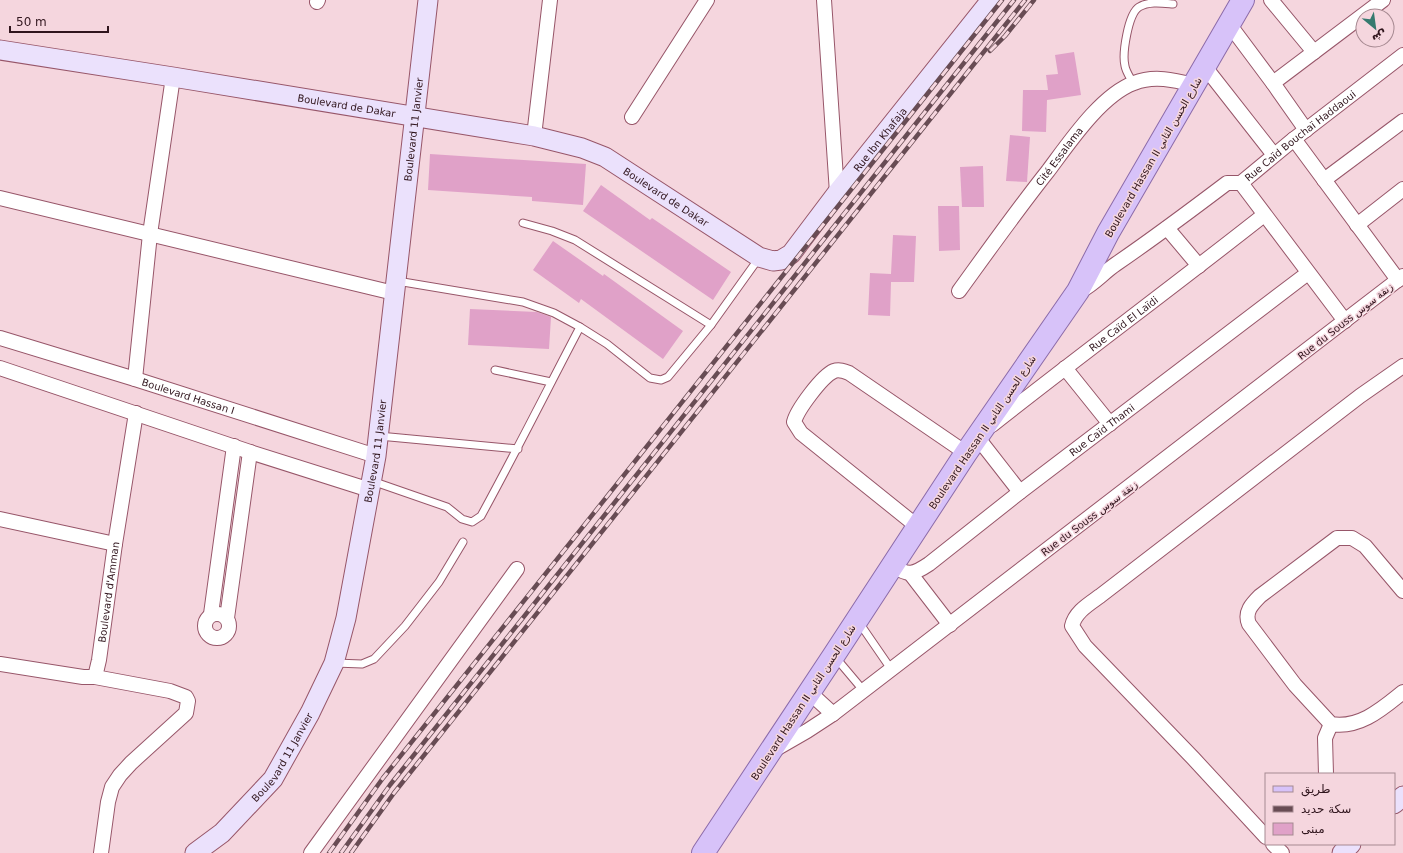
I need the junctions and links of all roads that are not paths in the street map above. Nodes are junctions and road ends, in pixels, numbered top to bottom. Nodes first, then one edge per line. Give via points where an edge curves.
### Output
1 (428, 0) edge
2 (550, 0) edge
3 (707, 0) edge
4 (824, 0) edge
5 (991, 0) edge
6 (1243, 0) edge
7 (1271, 0) edge
8 (1382, 0) edge
9 (1173, 4) dead end
10 (1229, 24) junction
11 (0, 50) edge
12 (1314, 52) junction
13 (1403, 55) edge
14 (1205, 67) junction
15 (173, 77) junction
16 (1133, 83) junction
17 (1274, 83) junction
18 (1194, 86) junction
19 (415, 116) junction
20 (632, 117) dead end
21 (1403, 121) edge
22 (1306, 130) junction
23 (534, 136) junction
24 (1294, 138) junction
25 (1274, 155) junction
26 (1324, 180) junction
27 (1241, 183) junction
28 (1403, 189) edge
29 (837, 193) junction
30 (0, 198) edge
31 (1264, 215) junction
32 (523, 223) dead end
33 (1357, 225) junction
34 (1167, 228) junction
35 (150, 234) junction
36 (759, 257) junction
37 (1199, 266) junction
38 (1308, 273) junction
39 (1401, 278) edge
40 (395, 287) junction
41 (959, 291) dead end
42 (1078, 291) junction
43 (1345, 321) junction
44 (711, 324) junction
45 (580, 327) junction
46 (0, 338) edge
47 (1403, 366) edge
48 (0, 368) edge
49 (1065, 368) junction
50 (495, 370) dead end
51 (135, 380) junction
52 (551, 382) junction
53 (136, 413) junction
54 (1110, 424) junction
55 (378, 436) junction
56 (975, 440) junction
57 (234, 446) junction
58 (518, 449) junction
59 (250, 452) junction
60 (376, 456) junction
61 (371, 486) junction
62 (1020, 492) junction
63 (0, 518) edge
64 (918, 527) junction
65 (463, 542) dead end
66 (115, 544) junction
67 (219, 557) junction
68 (235, 559) junction
69 (517, 569) dead end
70 (902, 569) junction
71 (1403, 591) edge
72 (212, 614) junction
73 (227, 618) junction
74 (857, 620) junction
75 (950, 625) junction
76 (834, 655) junction
77 (334, 663) junction
78 (0, 664) edge
79 (891, 669) junction
80 (95, 677) junction
81 (863, 690) junction
82 (809, 692) junction
83 (1403, 692) edge
84 (833, 714) junction
85 (1331, 724) junction
86 (769, 753) junction
87 (1326, 773) edge
88 (1403, 796) edge
89 (1395, 803) edge
90 (1265, 836) edge
91 (1274, 845) edge
92 (1350, 845) edge
93 (101, 853) edge
94 (195, 853) edge
95 (311, 853) edge
96 (703, 853) edge
97 (1282, 853) edge
98 (1342, 853) edge

1 - 19 street, Boulevard 11 Janvier
2 - 23 street
3 - 20 street
4 - 29 street
5 - 29 street, Rue Ibn Khafaja
6 - 10 main road, Boulevard Hassan II شارع الحسن الثاني
7 - 12 street
8 - 12 street
9 - 16 lane via 1149,3 1138,7 1131,20 1124,57 1125,68
10 - 14 main road, Boulevard Hassan II شارع الحسن الثاني
10 - 17 street
11 - 15 street, Boulevard de Dakar
12 - 17 street
13 - 22 street, Rue Caïd Bouchaï Haddaoui
14 - 18 main road, Boulevard Hassan II شارع الحسن الثاني
14 - 25 street
15 - 19 street, Boulevard de Dakar
15 - 35 street
16 - 18 street, Cité Essalama via 1150,78
16 - 41 street, Cité Essalama via 1097,109
17 - 22 street
18 - 42 main road, Boulevard Hassan II شارع الحسن الثاني via 1108,233
19 - 23 street, Boulevard de Dakar
19 - 40 street, Boulevard 11 Janvier
21 - 26 street
22 - 24 street, Rue Caïd Bouchaï Haddaoui
23 - 36 street, Boulevard de Dakar via 582,148 605,157
24 - 25 street, Rue Caïd Bouchaï Haddaoui
24 - 26 street
25 - 27 street, Rue Caïd Bouchaï Haddaoui
26 - 33 street
27 - 31 street
27 - 34 street, Rue Caïd Bouchaï Haddaoui via 1227,182
28 - 33 street
29 - 36 street, Rue Ibn Khafaja via 789,256 773,261
30 - 35 street
31 - 37 street, Rue Caïd El Laïdi
31 - 38 street
32 - 44 lane via 575,240
33 - 39 street
34 - 37 street
34 - 42 street, Rue Caïd Bouchaï Haddaoui via 1090,285
35 - 40 street
35 - 51 street
36 - 44 lane
37 - 49 street, Rue Caïd El Laïdi
38 - 43 street
38 - 54 street, Rue Caïd Thami
39 - 43 street, Rue du Souss زنقة سوس
40 - 45 lane via 523,302 554,313
40 - 55 street, Boulevard 11 Janvier
42 - 56 main road, Boulevard Hassan II شارع الحسن الثاني
43 - 75 street, Rue du Souss زنقة سوس
44 - 45 lane via 668,377 661,380 650,378 607,344
45 - 52 lane
46 - 51 street, Boulevard Hassan I
47 - 90 street via 1360,396 1100,596 1073,621 1072,626 1085,646
48 - 53 street
49 - 54 street
49 - 56 street, Rue Caïd El Laïdi
50 - 52 lane
51 - 60 street, Boulevard Hassan I
52 - 58 lane
53 - 57 street
53 - 66 street, Boulevard d'Amman
54 - 62 street, Rue Caïd Thami
55 - 58 lane
55 - 60 street, Boulevard 11 Janvier
56 - 62 street via 981,442
56 - 64 main road, Boulevard Hassan II شارع الحسن الثاني
56 - 64 street via 843,371 836,370 826,376 799,410 794,422 801,433
57 - 59 street
57 - 67 street
58 - 61 lane via 481,516 472,522 462,519 447,507
59 - 61 street
59 - 68 street
60 - 61 street, Boulevard 11 Janvier
61 - 77 street, Boulevard 11 Janvier via 346,618
62 - 70 street, Rue Caïd Thami via 929,564 918,571
63 - 66 street
64 - 70 main road, Boulevard Hassan II شارع الحسن الثاني
65 - 77 lane via 434,588 405,626 374,659 362,664
66 - 80 street, Boulevard d'Amman
67 - 68 street
67 - 72 street
68 - 73 street
69 - 95 street
70 - 74 main road, Boulevard Hassan II شارع الحسن الثاني
70 - 75 street
71 - 85 street via 1365,546 1349,537 1337,538 1260,596 1249,609 1249,624 1269,653
72 - 73 street via 220,614
72 - 73 street via 204,625 207,633 214,638 226,634 230,626
74 - 76 main road, Boulevard Hassan II شارع الحسن الثاني
74 - 79 lane
75 - 79 street, Rue du Souss زنقة سوس
76 - 81 lane
76 - 82 main road, Boulevard Hassan II شارع الحسن الثاني
77 - 94 street, Boulevard 11 Janvier via 310,713 273,779 222,832
78 - 80 street
79 - 81 street, Rue du Souss زنقة سوس
80 - 93 street via 180,694 188,700 186,713 127,767 112,787
81 - 84 street, Rue du Souss زنقة سوس
82 - 84 street
82 - 86 main road, Boulevard Hassan II شارع الحسن الثاني
83 - 85 street via 1386,706 1358,722
84 - 86 street, Rue du Souss زنقة سوس
85 - 87 street via 1325,738
86 - 96 main road, Boulevard Hassan II شارع الحسن الثاني
88 - 89 street
91 - 97 street
92 - 98 street

